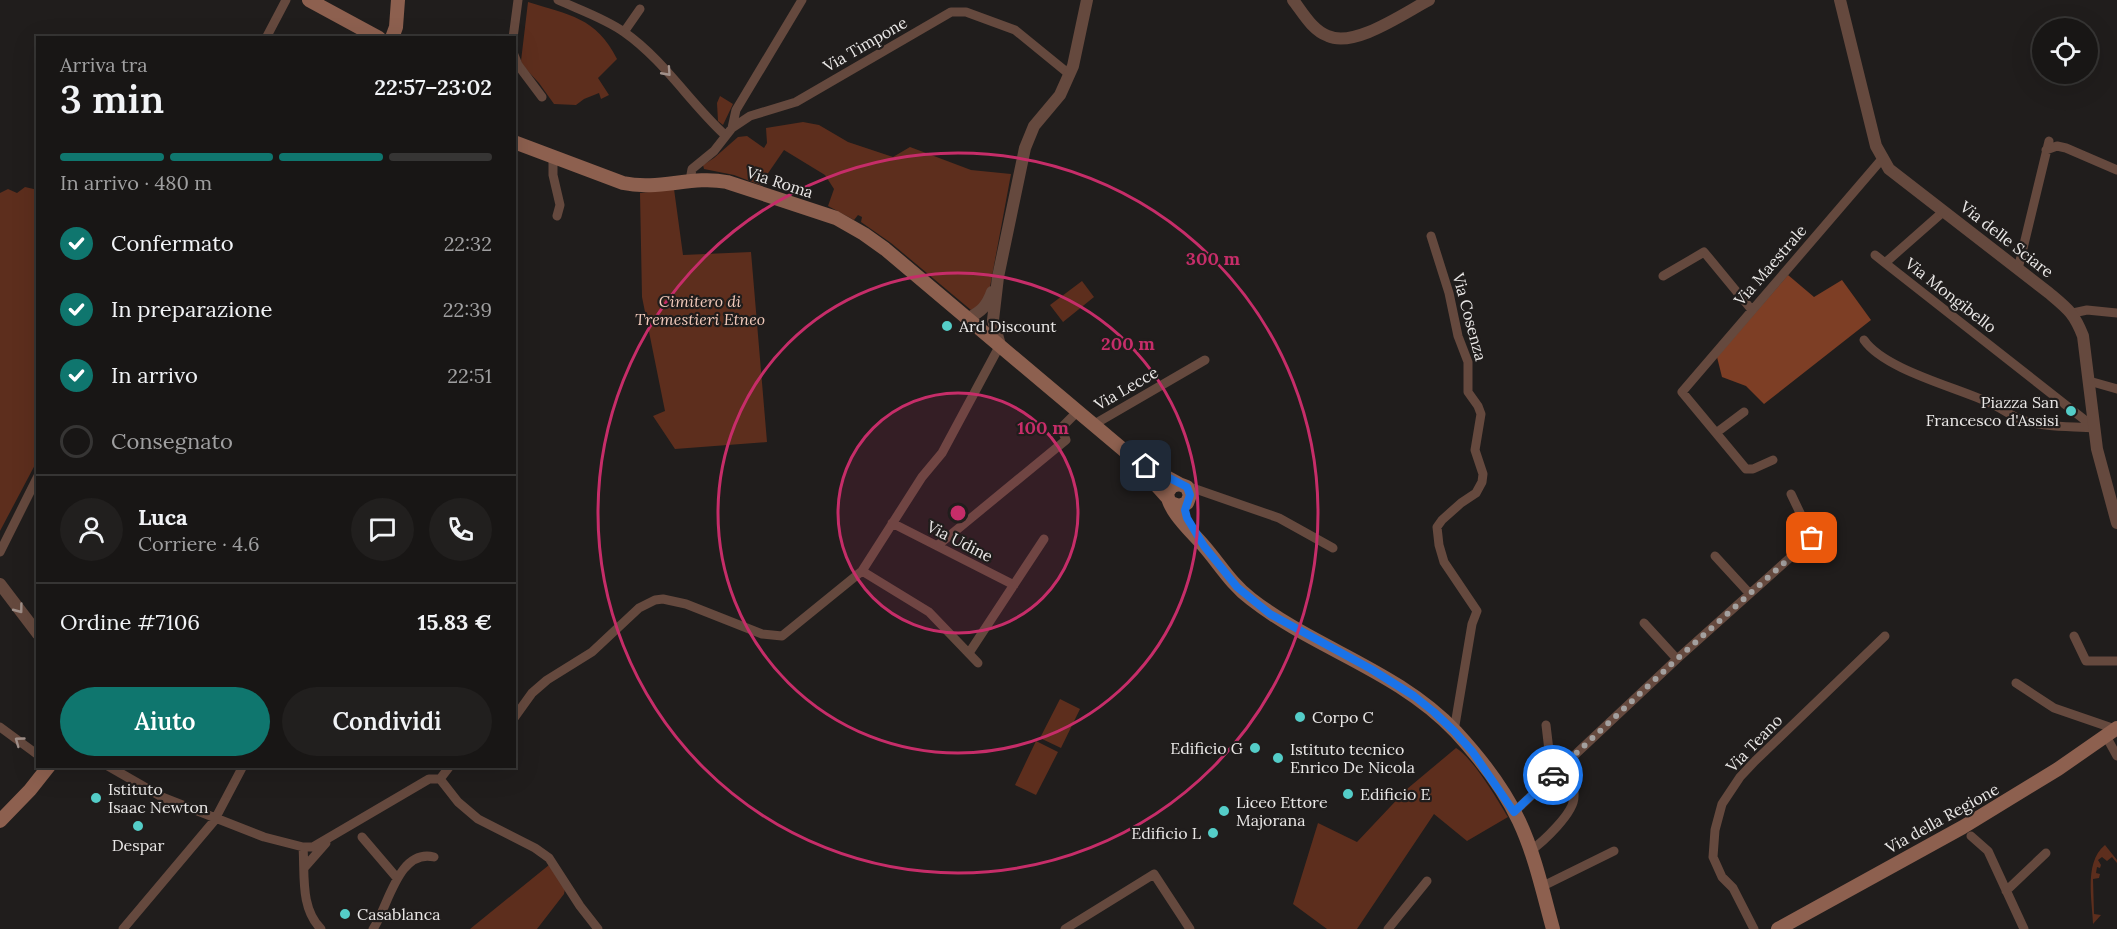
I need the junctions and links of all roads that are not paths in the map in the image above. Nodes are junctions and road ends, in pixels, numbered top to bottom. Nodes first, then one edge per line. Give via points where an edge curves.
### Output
1 (286, 0) edge
2 (309, 0) edge
3 (398, 0) edge
4 (518, 0) edge
5 (558, 0) edge
6 (802, 0) edge
7 (1087, 0) edge
8 (1293, 0) edge
9 (1429, 0) edge
10 (1840, 0) edge
11 (640, 9) dead end
12 (624, 32) junction
13 (267, 36) edge
14 (375, 36) edge
15 (393, 36) edge
16 (513, 36) edge
17 (516, 60) edge
18 (1069, 74) junction
19 (542, 97) dead end
20 (732, 128) junction
21 (725, 135) junction
22 (516, 143) edge
23 (553, 156) junction
24 (1882, 159) junction
25 (2117, 170) edge
26 (690, 180) junction
27 (1944, 211) junction
28 (557, 216) dead end
29 (1431, 236) dead end
30 (1875, 255) dead end
31 (1885, 263) junction
32 (2018, 269) junction
33 (998, 276) junction
34 (1663, 276) dead end
35 (1751, 309) junction
36 (2073, 313) junction
37 (2117, 313) edge
38 (993, 320) junction
39 (977, 325) junction
40 (1864, 340) dead end
41 (1000, 345) junction
42 (1204, 360) dead end
43 (2089, 381) junction
44 (2117, 389) edge
45 (1078, 411) junction
46 (1744, 412) dead end
47 (1094, 424) junction
48 (2095, 428) junction
49 (1716, 433) junction
50 (1126, 452) junction
51 (1773, 460) dead end
52 (36, 480) edge
53 (2111, 481) edge
54 (1182, 484) junction
55 (1791, 494) dead end
56 (1219, 496) junction
57 (1169, 500) junction
58 (1188, 501) junction
59 (2116, 519) edge
60 (14, 522) junction
61 (892, 523) junction
62 (0, 535) edge
63 (1812, 538) junction
64 (1044, 539) dead end
65 (1832, 540) dead end
66 (937, 546) junction
67 (1204, 546) junction
68 (1333, 548) dead end
69 (0, 552) edge
70 (1715, 556) dead end
71 (862, 571) junction
72 (0, 584) edge
73 (1014, 585) junction
74 (1749, 593) junction
75 (1644, 623) dead end
76 (36, 631) edge
77 (1886, 636) dead end
78 (2074, 636) dead end
79 (969, 653) junction
80 (1677, 659) junction
81 (2117, 661) edge
82 (978, 663) dead end
83 (2016, 683) dead end
84 (516, 715) edge
85 (1546, 725) dead end
86 (0, 727) edge
87 (2114, 729) edge
88 (1454, 731) junction
89 (36, 754) edge
90 (2117, 756) edge
91 (1569, 759) junction
92 (47, 768) edge
93 (111, 768) edge
94 (242, 768) edge
95 (448, 768) edge
96 (1552, 776) junction
97 (440, 779) junction
98 (196, 810) junction
99 (1514, 812) junction
100 (217, 818) junction
101 (0, 821) edge
102 (333, 835) junction
103 (1971, 836) dead end
104 (362, 837) dead end
105 (201, 838) junction
106 (303, 848) junction
107 (1530, 851) junction
108 (1614, 851) dead end
109 (2046, 853) dead end
110 (434, 857) dead end
111 (304, 868) junction
112 (396, 878) junction
113 (1427, 881) dead end
114 (1541, 887) junction
115 (2006, 891) junction
116 (2022, 928) edge
117 (123, 929) edge
118 (321, 929) edge
119 (373, 929) edge
120 (598, 929) edge
121 (1065, 929) edge
122 (1190, 929) edge
123 (1388, 929) edge
124 (1553, 929) edge
125 (1754, 929) edge
126 (1778, 929) edge

1 - 13 street
2 - 14 main road
3 - 15 main road
4 - 16 street
5 - 12 street
6 - 20 street via 736,110
7 - 18 street
8 - 9 street via 1319,31 1328,37 1348,39
10 - 24 street, Via delle Sciare
11 - 12 street
12 -> 21 street via 661,65
17 - 19 street
18 - 20 street, Via Timpone via 1015,30 966,12 951,12 796,102 750,116
18 - 33 street via 1060,95 1028,138
20 - 21 street, Via Timpone
21 - 26 street, Via Timpone via 692,170
22 - 23 main road, Via Roma
23 - 26 main road, Via Roma via 635,186
23 - 28 street via 560,205
24 - 27 street, Via delle Sciare via 1889,169
24 - 35 street, Via Maestrale
25 - 32 street via 2066,148 2048,146
26 - 39 main road, Via Roma via 727,182 836,218 885,249
27 - 31 street, Via Mongibello
27 - 32 street, Via delle Sciare
29 - 88 street, Via Cosenza via 1468,362 1468,392 1481,414 1475,450 1482,483 1437,527 1444,562 1477,611
30 - 31 street
31 - 48 street, Via Mongibello
32 - 36 street, Via delle Sciare
33 - 38 street
33 - 39 street via 988,302 978,313
34 - 35 street via 1704,252
35 - 49 street, Via Maestrale via 1682,392
36 - 37 street
36 - 43 street via 2083,336
38 - 39 street
38 - 41 street
39 - 41 main road, Via Roma
40 - 48 street via 1879,356 2022,420
41 - 45 main road, Via Roma
41 - 61 street via 942,453
42 - 47 street, Via Lecce
43 - 44 street
43 - 48 street
45 - 47 main road, Via Roma
45 - 66 street via 1061,428 1066,440
46 - 49 street
47 - 50 main road, Via Roma
48 - 53 street via 2097,449
49 - 51 street via 1746,469
50 - 54 main road
50 - 57 main road
52 - 60 street
53 - 59 street
54 - 56 street
54 - 57 main road via 1172,486
54 - 58 main road via 1189,491
55 - 63 street
56 - 58 street via 1198,496
56 - 68 street via 1279,518
57 - 58 main road via 1179,506
57 - 67 main road
58 - 67 main road via 1187,518
60 - 62 street
60 - 69 street
61 - 66 street, Via Udine
61 - 71 street
63 - 65 street
63 - 74 street
64 - 73 street
66 - 73 street, Via Udine
67 - 88 main road via 1250,599 1385,677
70 - 74 street
71 - 79 street via 928,612
71 - 84 street via 778,637 686,604 663,599 645,604 592,652 532,693
72 -> 76 street
73 - 79 street
74 - 80 street
75 - 80 street
77 - 125 street, Via Teano via 1755,761 1722,804 1713,857
78 - 81 street via 2086,661
79 - 82 street
80 - 91 street
83 - 87 street via 2054,708
85 - 96 street
89 -> 86 street
87 - 90 street
87 - 126 main road, Via della Regione via 2058,769 1963,827
88 - 99 main road
91 - 96 street
91 - 107 street via 1574,797 1571,810 1544,842
92 - 101 main road
93 - 98 street via 162,797
94 - 100 street
95 - 97 street
96 - 99 street
97 - 102 street via 429,779
97 - 120 street via 477,819 549,858
98 - 100 street
98 - 105 street via 202,821
99 - 107 main road
100 - 105 street
100 - 106 street
102 - 106 street via 313,847
102 - 111 street
103 - 115 street via 1988,851
104 - 112 street
105 - 117 street
106 - 111 street
107 - 114 main road
108 - 114 street
109 - 115 street
110 - 112 street via 427,855 411,862
111 - 118 street via 308,909
112 - 119 street
113 - 123 street
114 - 124 main road
115 - 116 street
121 - 122 street via 1154,873

